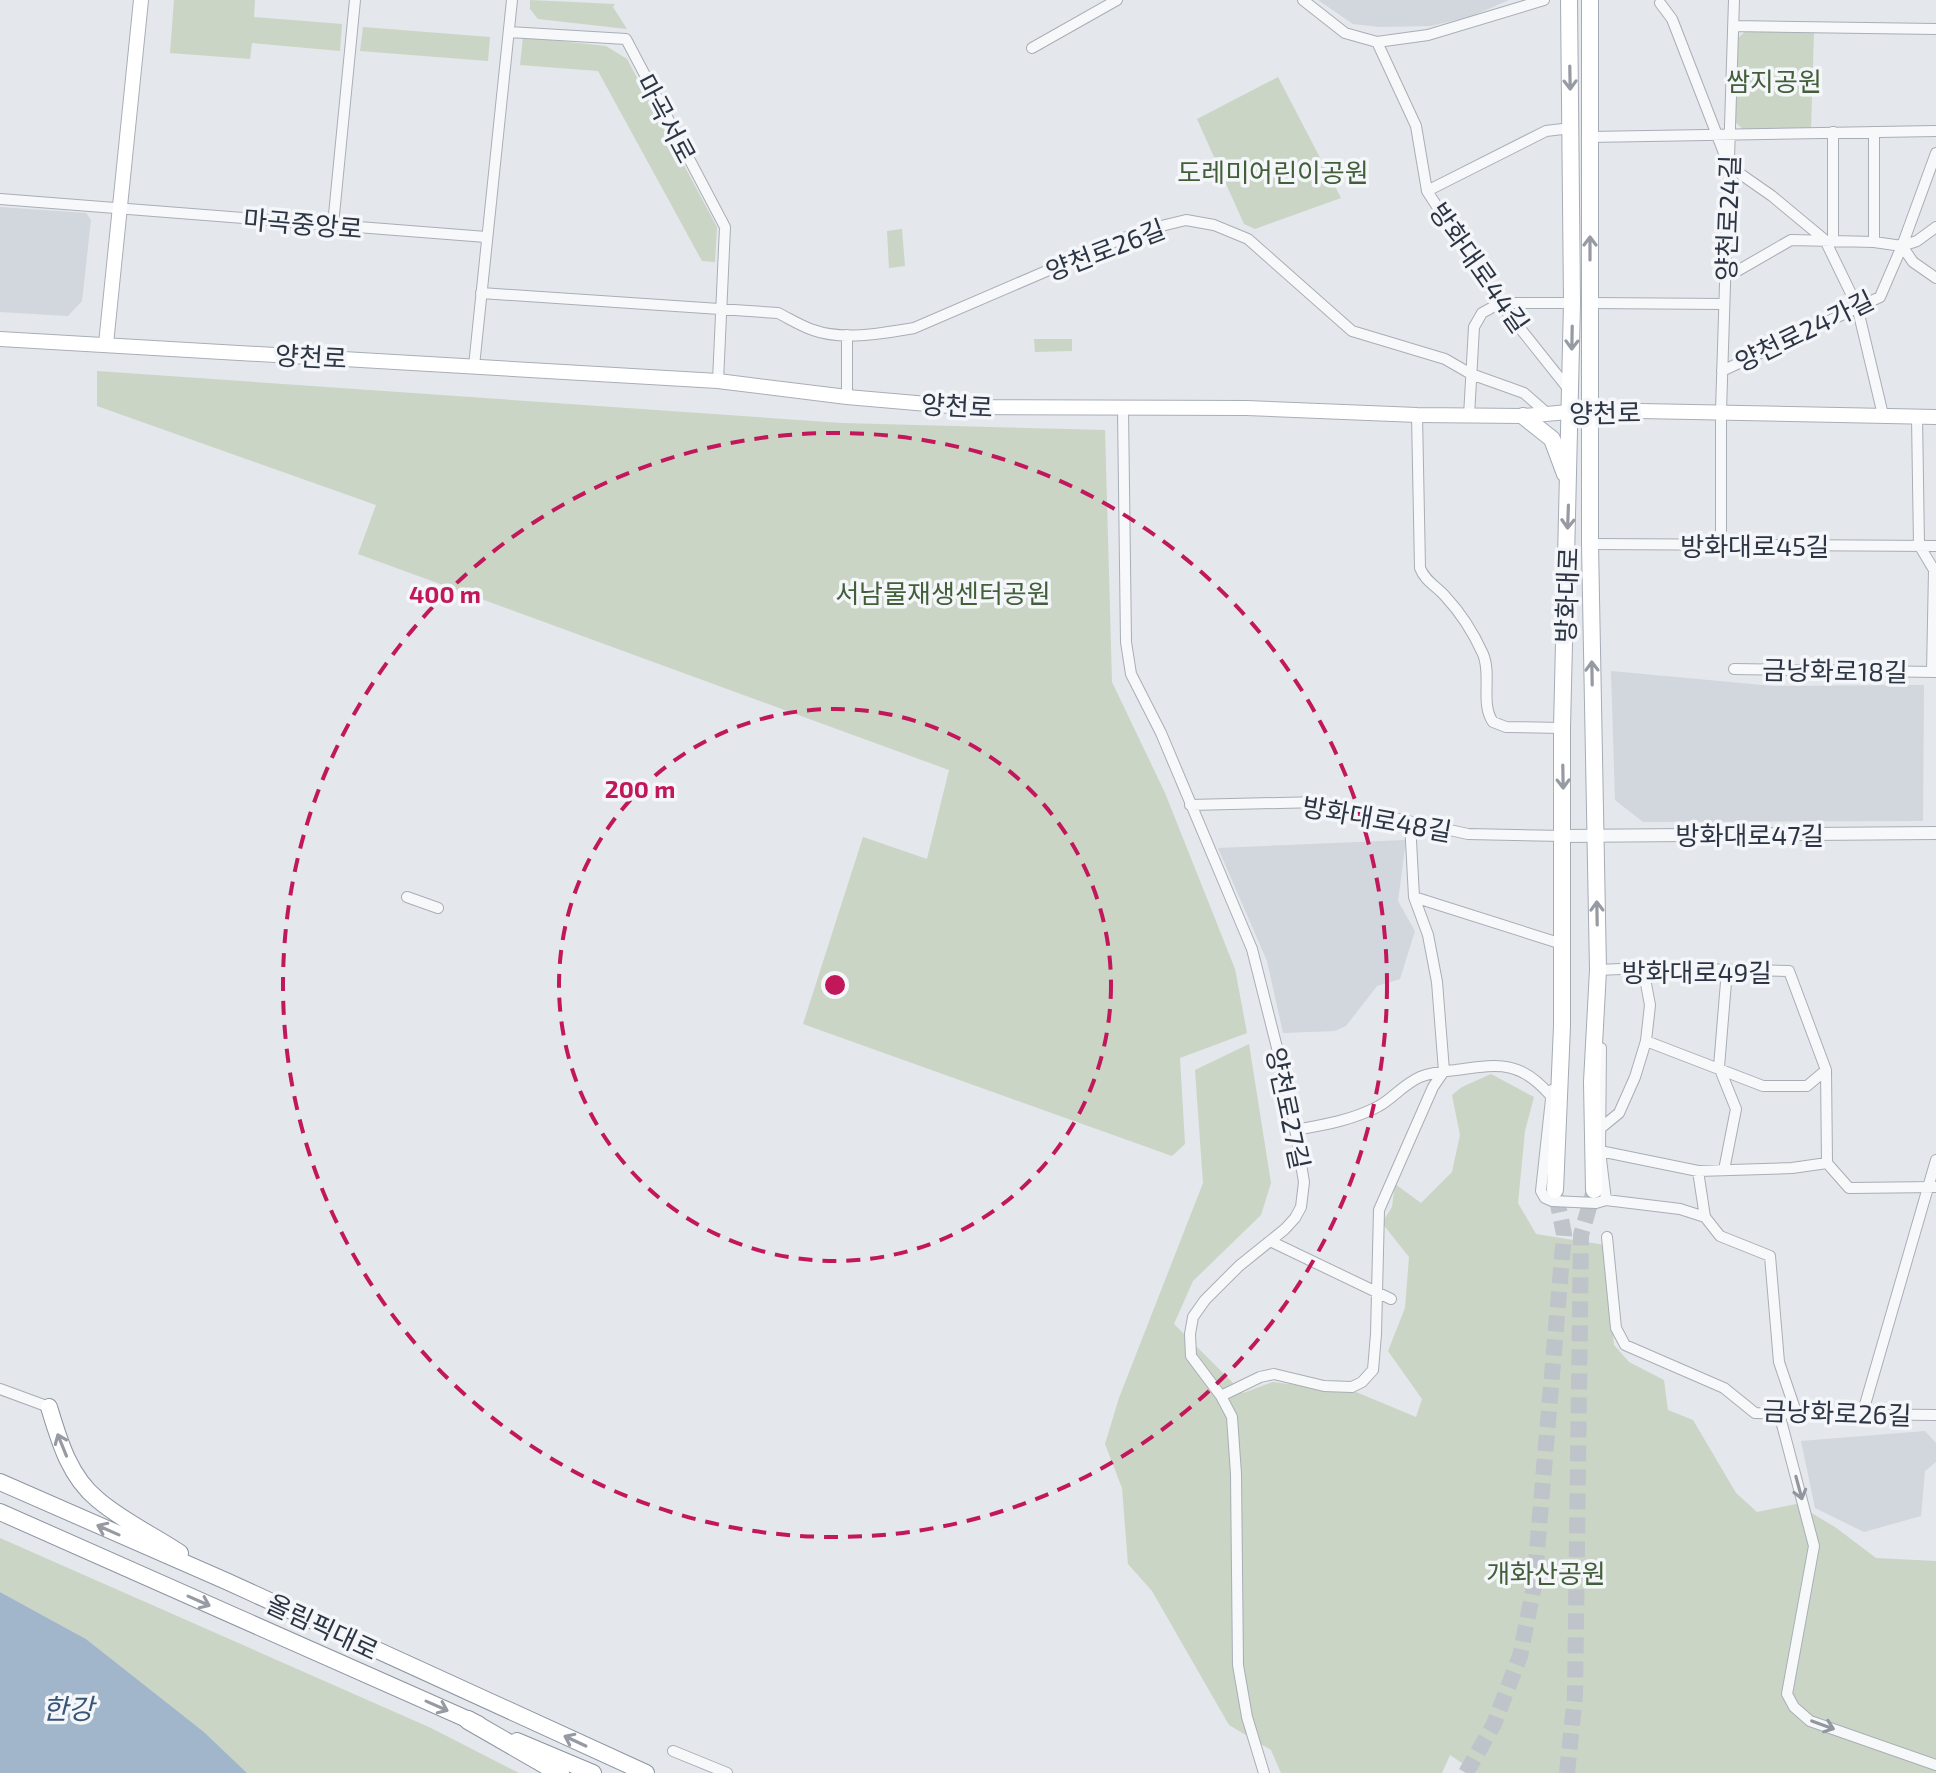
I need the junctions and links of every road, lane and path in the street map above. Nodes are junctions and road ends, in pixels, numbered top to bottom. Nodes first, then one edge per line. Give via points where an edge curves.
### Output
1 (141, 0) edge
2 (355, 0) edge
3 (512, 0) edge
4 (1117, 0) edge
5 (1303, 0) edge
6 (1544, 0) edge
7 (1569, 0) edge
8 (1590, 0) edge
9 (1734, 0) edge
10 (1660, 3) dead end
11 (1733, 26) junction
12 (1936, 29) edge
13 (509, 32) junction
14 (1377, 42) junction
15 (1032, 48) dead end
16 (1571, 128) junction
17 (1936, 131) edge
18 (1833, 132) junction
19 (1874, 132) junction
20 (1715, 133) junction
21 (1730, 133) junction
22 (1589, 137) junction
23 (1936, 153) edge
24 (1729, 166) junction
25 (1427, 191) junction
26 (0, 199) edge
27 (120, 207) junction
28 (333, 225) junction
29 (1936, 227) edge
30 (486, 237) junction
31 (1829, 240) junction
32 (1874, 242) junction
33 (1902, 246) junction
34 (1725, 273) junction
35 (1936, 278) edge
36 (481, 293) junction
37 (1500, 303) junction
38 (1572, 303) junction
39 (1590, 303) junction
40 (1724, 304) junction
41 (1857, 306) junction
42 (721, 310) junction
43 (847, 335) junction
44 (0, 339) edge
45 (106, 344) junction
46 (474, 366) junction
47 (1722, 371) junction
48 (1471, 374) junction
49 (718, 381) junction
50 (1571, 393) junction
51 (847, 397) junction
52 (1123, 409) junction
53 (1590, 410) junction
54 (1570, 411) junction
55 (1721, 411) junction
56 (1548, 414) junction
57 (1417, 415) junction
58 (1883, 415) junction
59 (1469, 416) junction
60 (1523, 416) junction
61 (1917, 417) junction
62 (1936, 417) edge
63 (1569, 485) junction
64 (1590, 544) junction
65 (1919, 545) junction
66 (1721, 546) junction
67 (1936, 546) edge
68 (1734, 669) dead end
69 (1934, 672) edge
70 (1562, 728) junction
71 (1190, 805) junction
72 (1410, 822) junction
73 (1936, 833) edge
74 (1595, 835) junction
75 (1563, 836) junction
76 (407, 897) dead end
77 (1414, 897) junction
78 (438, 908) dead end
79 (1562, 944) junction
80 (1643, 968) junction
81 (1598, 970) junction
82 (1727, 970) junction
83 (1598, 990) junction
84 (1560, 994) junction
85 (1646, 1041) junction
86 (1719, 1067) junction
87 (1826, 1070) junction
88 (1444, 1071) junction
89 (1551, 1096) junction
90 (1602, 1127) junction
91 (1295, 1130) junction
92 (1600, 1151) junction
93 (1936, 1160) edge
94 (1827, 1163) junction
95 (1724, 1170) junction
96 (1698, 1171) junction
97 (1932, 1186) edge
98 (1555, 1190) tunnel mouth
99 (1600, 1195) junction
100 (1705, 1217) junction
101 (1607, 1237) dead end
102 (1270, 1241) junction
103 (1377, 1293) junction
104 (1391, 1299) dead end
105 (0, 1389) edge
106 (1221, 1396) junction
107 (49, 1407) joint
108 (1779, 1413) junction
109 (1797, 1415) junction
110 (1862, 1415) junction
111 (1936, 1415) edge
112 (0, 1482) edge
113 (0, 1512) edge
114 (226, 1581) junction
115 (468, 1720) junction
116 (673, 1751) dead end
117 (1936, 1765) edge
118 (560, 1773) edge
119 (593, 1773) edge
120 (645, 1773) edge
121 (727, 1773) edge
122 (1264, 1773) edge

1 - 27 main road
2 - 28 street
3 - 13 street
4 - 15 street
5 - 14 street via 1345,33
6 - 14 street via 1428,35
7 -> 16 main road, 방화대로
8 - 22 main road, 방화대로
9 - 11 street, 양천로24길
10 - 20 street via 1672,19
11 - 12 street
11 - 21 street, 양천로24길
13 - 30 street
13 - 42 street, 마곡서로 via 626,39 725,227
14 - 25 street, 방화대로44길 via 1416,126
16 - 25 street via 1546,131
16 - 38 main road, 방화대로
17 - 19 street
18 - 19 street
18 - 21 street
18 - 31 street
19 - 32 street
20 - 21 street
20 - 22 street
20 - 24 street
21 - 24 street, 양천로24길
39 -> 22 main road, 방화대로
23 - 33 street, 양천로24가길
24 - 31 street
24 - 34 street, 양천로24길
25 - 37 street, 방화대로44길
26 - 27 street, 마곡중앙로
27 - 28 street, 마곡중앙로
27 - 45 main road
28 - 30 street, 마곡중앙로
29 - 33 street
30 - 36 street
31 - 32 street
31 - 34 street via 1791,240
31 - 41 street
32 - 33 street
33 - 35 street via 1913,262
33 - 41 street, 양천로24가길 via 1880,297
34 - 40 street, 양천로24길
36 - 42 street
36 - 46 street
37 - 38 street
37 - 48 street via 1482,313 1474,327
37 - 50 street, 방화대로44길
38 -> 50 main road, 방화대로
39 - 40 street
39 - 53 main road, 방화대로
40 - 47 street, 양천로24길
41 - 47 street, 양천로24가길
41 - 58 street
42 - 43 street via 778,313 815,331
42 - 49 street, 마곡서로
43 - 48 street, 양천로26길 via 914,328 1121,239 1186,220 1248,239 1352,331 1445,359
43 - 51 street
44 - 45 main road, 양천로
45 - 46 main road, 양천로
46 - 49 main road, 양천로
47 - 55 street, 양천로24길
48 - 56 street, 양천로26길 via 1524,393
48 - 59 street
49 - 51 main road, 양천로
50 - 54 main road, 방화대로
51 - 52 main road, 양천로 via 962,407
52 - 57 main road, 양천로
52 - 71 street, 양천로27길 via 1126,642 1131,674
53 - 54 main road, 양천로
53 - 55 main road, 양천로
53 - 64 main road, 방화대로
54 - 56 main road, 양천로
54 - 63 main road, 방화대로
55 - 58 main road, 양천로
55 - 66 street, 양천로24길
56 - 60 main road, 양천로
57 - 59 main road, 양천로
57 - 70 street via 1423,576 1455,608 1482,651 1493,722
58 - 61 main road, 양천로
59 - 60 main road, 양천로
60 - 63 main road via 1552,439
61 - 62 main road, 양천로
61 - 65 street
63 -> 70 main road, 방화대로
64 - 66 street, 방화대로45길
74 -> 64 main road, 방화대로
65 - 66 street, 방화대로45길
65 - 67 street, 방화대로45길
65 - 69 street via 1934,570
68 - 69 street, 금낭화로18길
70 -> 75 main road, 방화대로
71 - 72 street, 방화대로48길 via 1319,802
71 - 91 street, 양천로27길 via 1252,949
72 - 75 street, 방화대로48길 via 1468,834
72 - 77 street
73 - 74 street, 방화대로47길
74 - 75 street, 방화대로47길
81 -> 74 main road, 방화대로
75 - 79 main road, 방화대로
76 - 78 street
77 - 79 street
77 - 88 street via 1437,982
79 - 84 main road, 방화대로
80 - 81 street, 방화대로49길
80 - 82 street, 방화대로49길
80 - 85 street via 1650,1005
81 - 83 main road, 방화대로
82 - 86 street
82 - 87 street, 방화대로49길 via 1789,971
83 - 90 street
83 - 99 main road, 방화대로 via 1592,1082
84 - 89 street
84 - 98 main road, 방화대로
85 - 86 street
85 - 90 street via 1619,1113
86 - 87 street via 1763,1086 1807,1086
86 - 95 street via 1736,1109
87 - 94 street, 방화대로49길
88 - 89 street via 1486,1065 1518,1069 1538,1080
88 - 91 street via 1410,1083 1360,1114
88 - 103 street via 1379,1210
89 - 99 street via 1541,1191 1552,1201 1596,1203
90 - 92 street
91 - 102 street, 양천로27길 via 1304,1182 1301,1207
92 - 96 street
92 - 99 street
93 - 97 street
94 - 95 street
94 - 97 street via 1849,1188
95 - 96 street
96 - 100 street
97 - 110 street
99 - 100 street
100 - 109 street via 1720,1236 1770,1256 1779,1362
101 - 108 street, 금낭화로26길 via 1616,1328 1625,1345 1724,1388 1755,1413
102 - 103 street
102 - 106 street, 양천로27길 via 1193,1317 1191,1356
103 - 104 street
103 - 106 street via 1373,1370 1362,1382 1324,1386 1274,1374
105 - 107 street
106 - 122 street, 양천로27길 via 1232,1417 1235,1442 1238,1665
114 -> 107 main road via 97,1499 60,1446
108 - 109 street, 금낭화로26길
108 -> 117 street via 1814,1546 1787,1694 1810,1721
109 - 110 street, 금낭화로26길
110 - 111 street, 금낭화로26길
114 -> 112 main road, 올림픽대로
113 -> 115 main road, 올림픽대로
120 -> 114 main road, 올림픽대로
115 - 118 highway
115 - 119 main road, 올림픽대로
116 - 121 street

